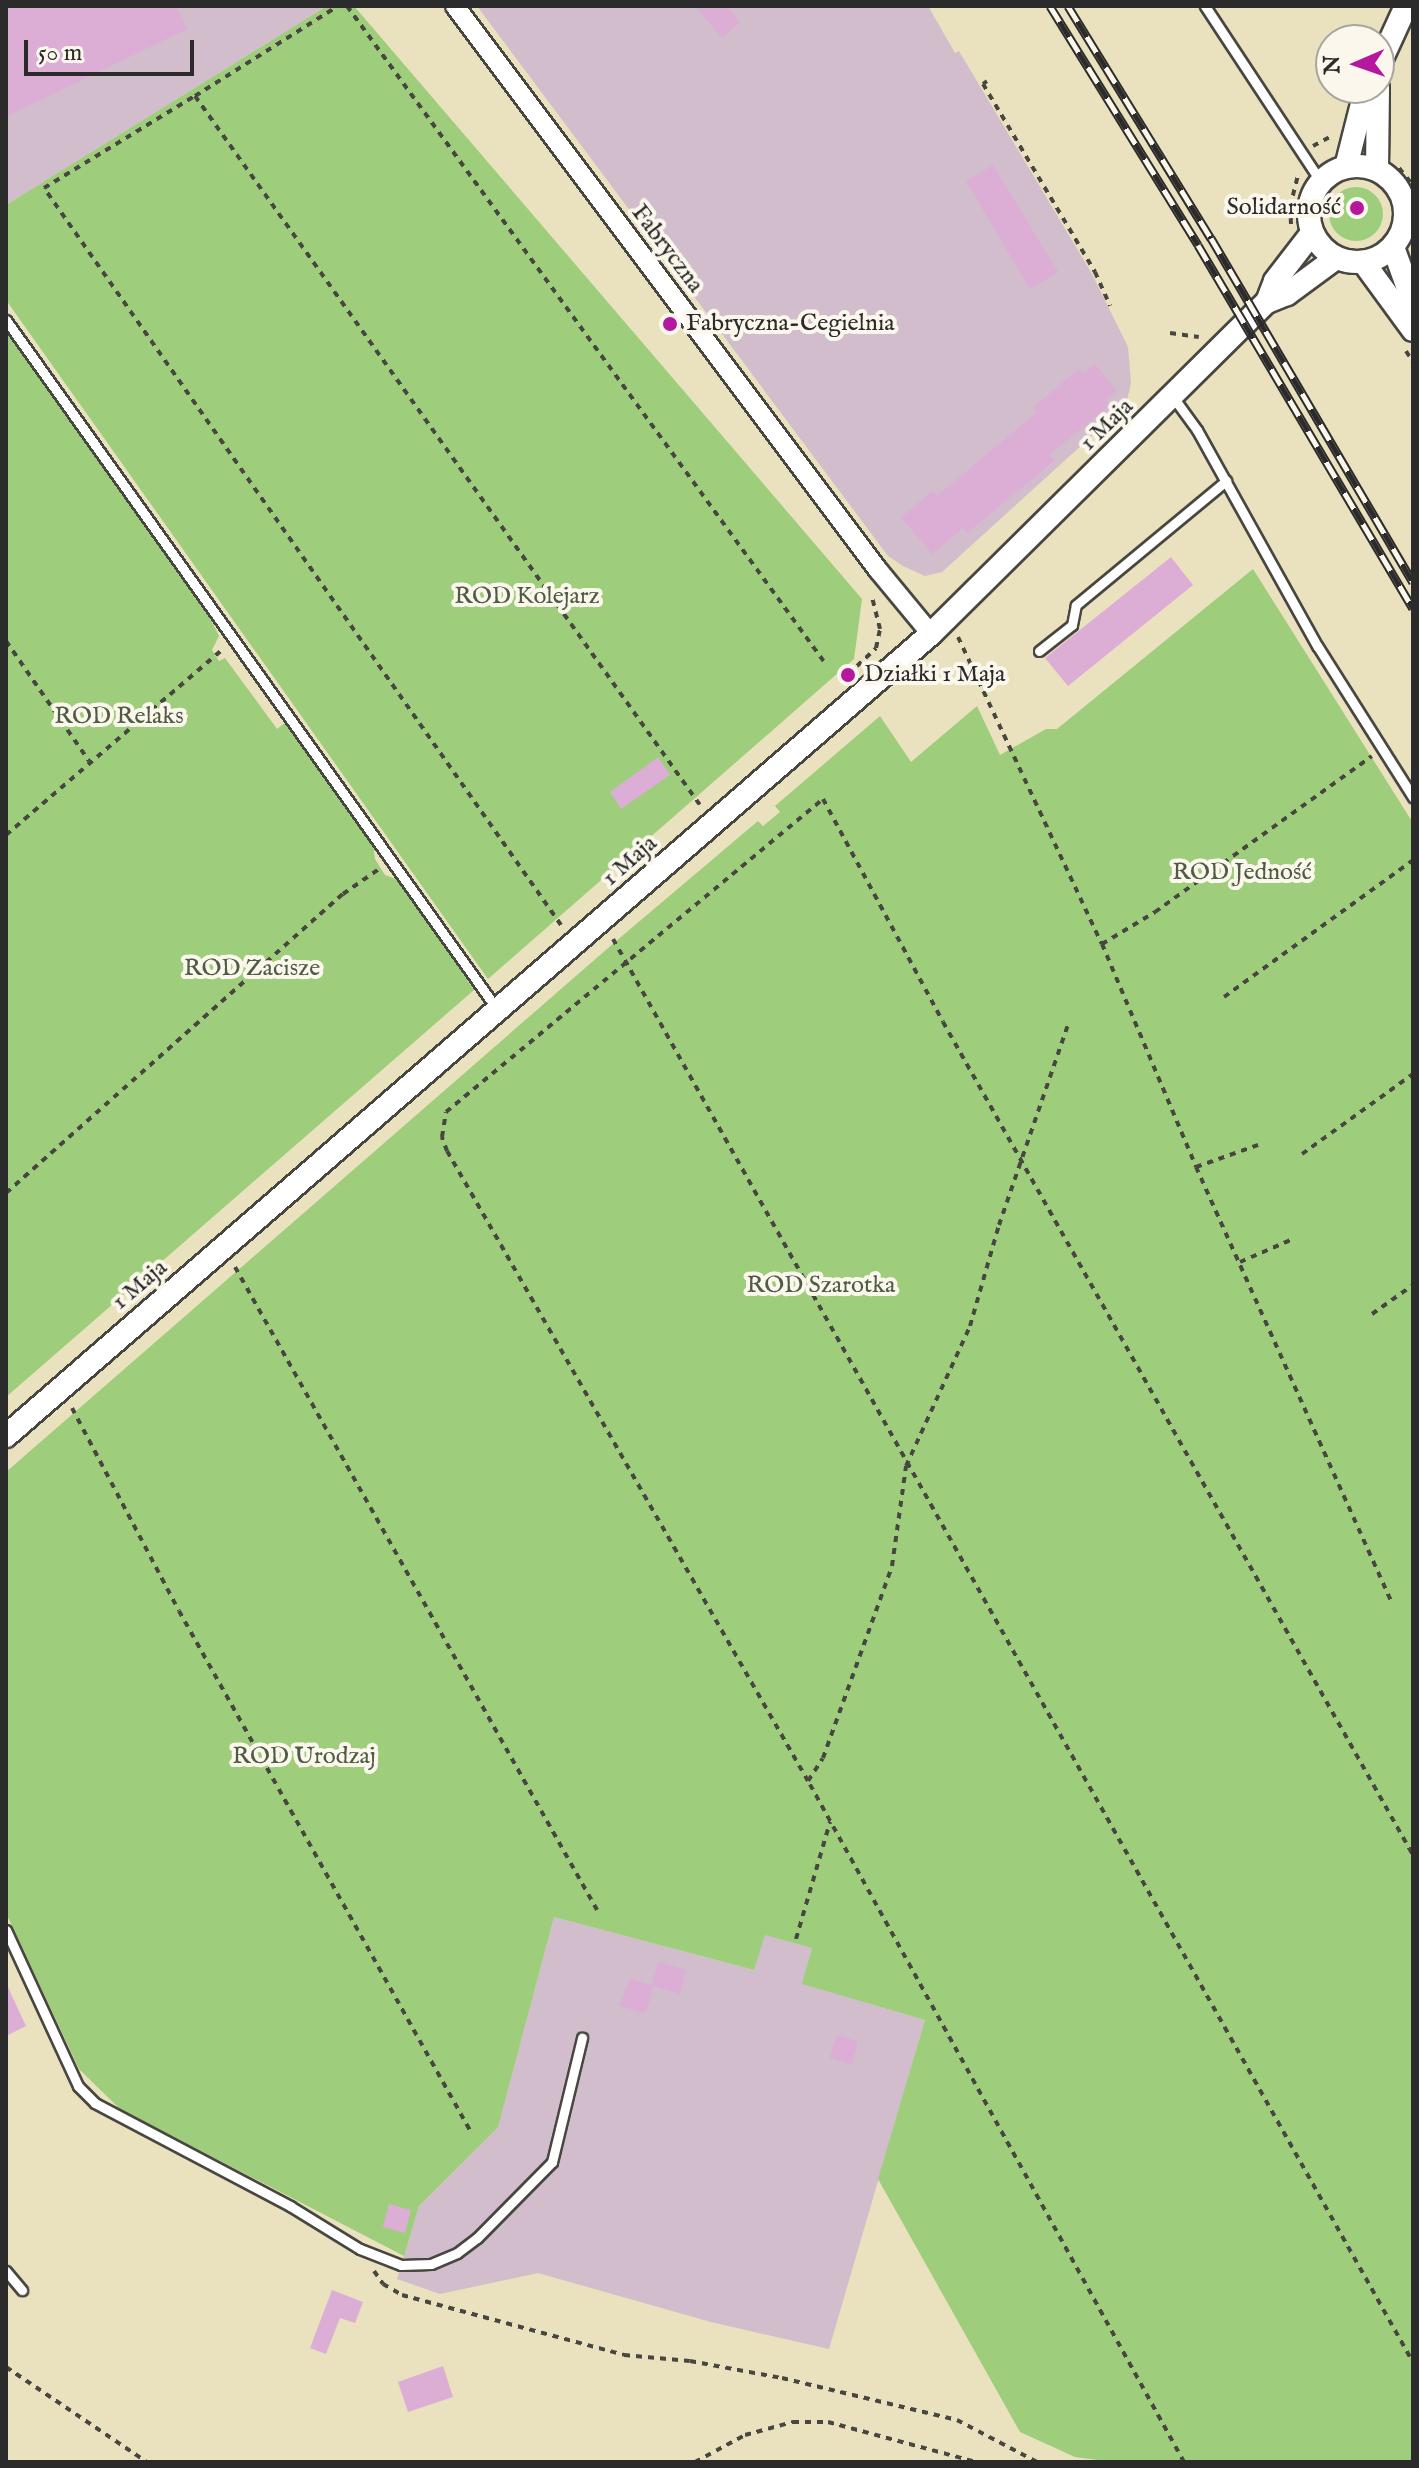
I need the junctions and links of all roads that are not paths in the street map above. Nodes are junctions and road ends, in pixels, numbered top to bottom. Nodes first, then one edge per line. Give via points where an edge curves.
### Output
1 (455, 6) edge
2 (1205, 6) edge
3 (1406, 6) edge
4 (1395, 30) edge
5 (1362, 104) edge
6 (1378, 104) edge
7 (1346, 167) junction
8 (1377, 170) junction
9 (1321, 182) junction
10 (1312, 233) junction
11 (1393, 247) junction
12 (1336, 258) junction
13 (1364, 263) junction
14 (1267, 302) junction
15 (1413, 302) edge
16 (6, 320) edge
17 (1413, 330) edge
18 (1173, 397) junction
19 (1226, 481) junction
20 (931, 634) junction
21 (1039, 651) dead end
22 (1413, 797) edge
23 (497, 1009) junction
24 (6, 1436) edge
25 (6, 1930) edge
26 (582, 2038) dead end
27 (6, 2271) edge
28 (22, 2290) dead end

1 - 20 street, Fabryczna
2 - 9 lane
3 - 4 street
5 - 7 street
6 - 8 street
7 - 8 street
7 - 9 street
8 - 11 street via 1399,190 1404,205 1401,234
9 - 10 street via 1309,210
10 - 12 street
10 - 14 street, 1 Maja via 1275,281
11 - 13 street
11 - 15 street
12 - 13 street
12 - 14 street, 1 Maja via 1287,294
13 - 17 street
14 - 18 street, 1 Maja
16 - 23 lane
18 - 19 lane
18 - 20 street, 1 Maja
19 - 21 lane via 1076,605 1072,625
19 - 22 lane via 1318,647
20 - 23 street, 1 Maja
23 - 24 street, 1 Maja
25 - 26 lane via 78,2086 95,2103 360,2249 401,2265 431,2264 457,2253 552,2162
27 - 28 lane

